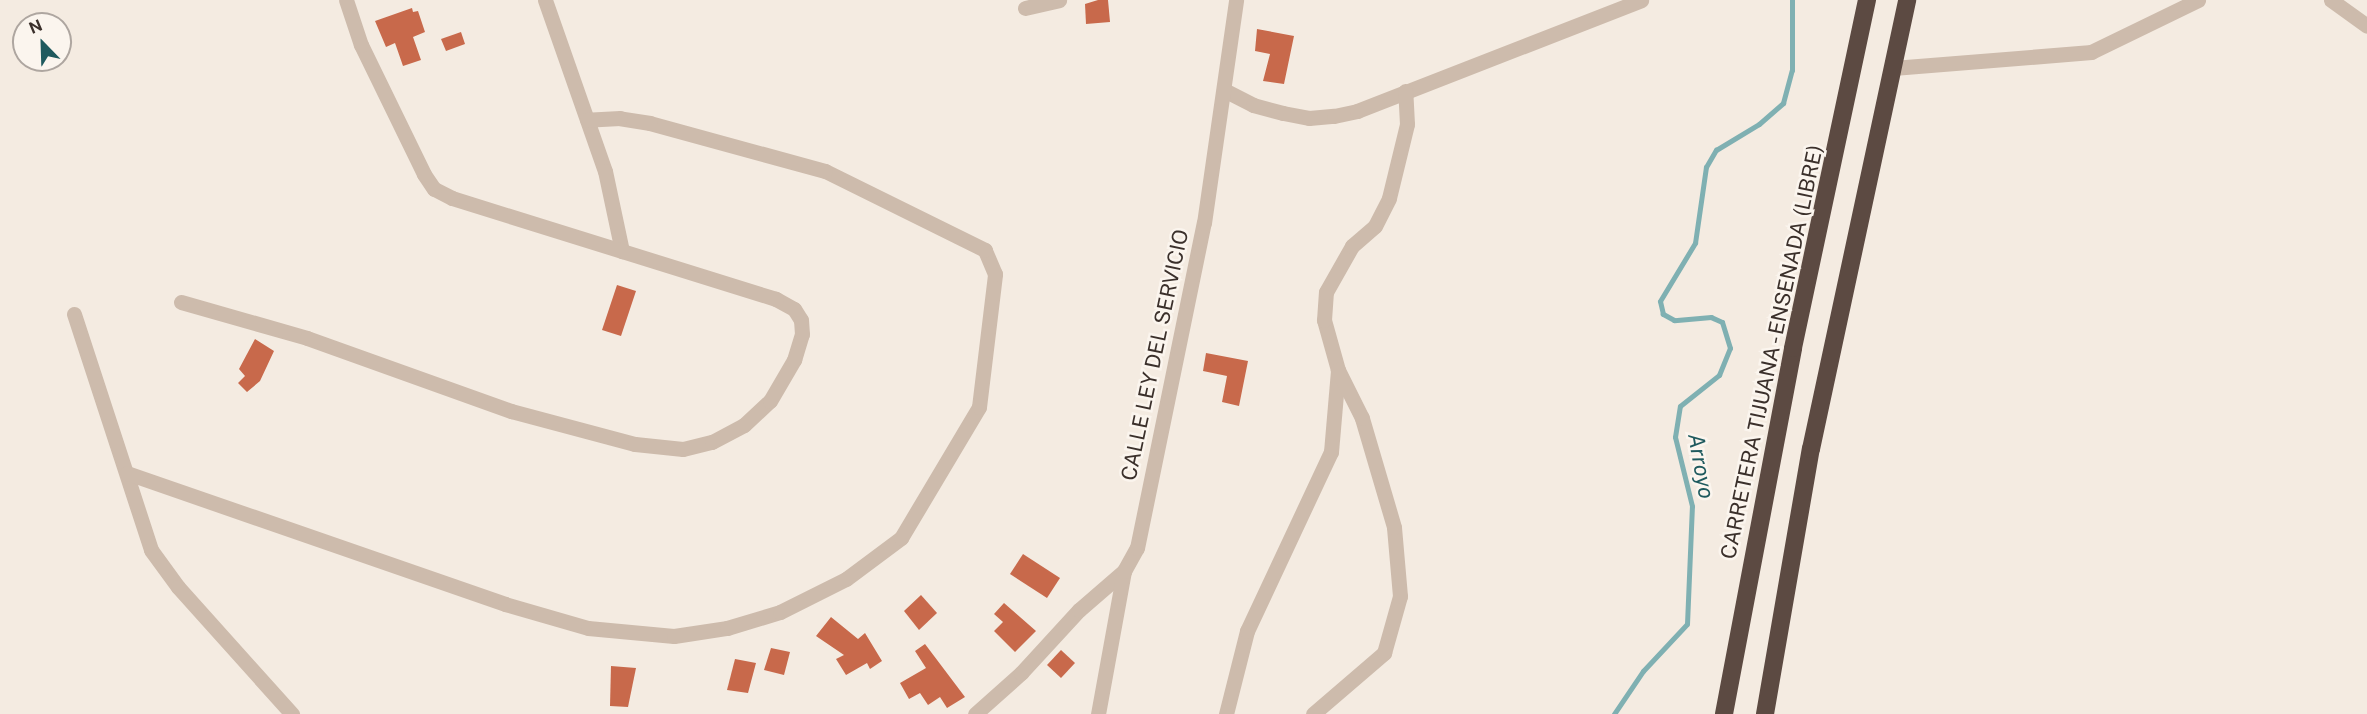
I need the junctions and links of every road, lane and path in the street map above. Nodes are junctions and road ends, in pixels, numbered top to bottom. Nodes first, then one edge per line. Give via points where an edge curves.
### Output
1 (346, 0) edge
2 (545, 0) edge
3 (1059, 0) edge
4 (1236, 0) edge
5 (1641, 0) edge
6 (1868, 0) edge
7 (1907, 0) edge
8 (2198, 0) edge
9 (2331, 0) edge
10 (1025, 8) dead end
11 (2367, 26) edge
12 (1893, 68) junction
13 (1224, 90) junction
14 (1405, 92) junction
15 (587, 120) junction
16 (622, 251) junction
17 (181, 303) dead end
18 (74, 314) dead end
19 (1338, 370) junction
20 (127, 473) junction
21 (1124, 571) junction
22 (292, 714) edge
23 (975, 714) edge
24 (1098, 714) edge
25 (1226, 714) edge
26 (1313, 714) edge
27 (1724, 714) edge
28 (1765, 714) edge

1 - 16 street via 361,45 434,189
2 - 15 street
3 - 10 street
4 - 13 street, CALLE LEY DEL SERVICIO
5 - 14 street
6 - 27 highway, CARRETERA TIJUANA - ENSENADA (LIBRE) via 1793,348
7 - 12 highway
8 - 12 street via 2091,52
9 - 11 street
12 - 28 highway via 1811,449
13 - 14 street via 1253,105 1309,118 1357,111
13 - 21 street, CALLE LEY DEL SERVICIO via 1204,223 1137,548
14 - 19 street via 1407,124 1389,198 1375,226 1353,246 1326,292 1324,320
15 - 16 street via 616,208
15 - 20 street via 620,118 650,123 825,171 985,250 995,274 979,407 901,538 846,579 780,612 728,628 674,636 588,628 505,604
16 - 17 street via 776,299 794,309 801,321 802,334 794,360 770,401 744,425 712,442 683,449 635,444 511,411 307,338
18 - 20 street
19 - 25 street via 1331,452 1247,631
19 - 26 street via 1362,418 1394,527 1400,596 1384,653
20 - 22 street via 138,520 151,550 178,587
21 - 23 street via 1078,610 1021,674
21 - 24 street, CALLE LEY DEL SERVICIO

